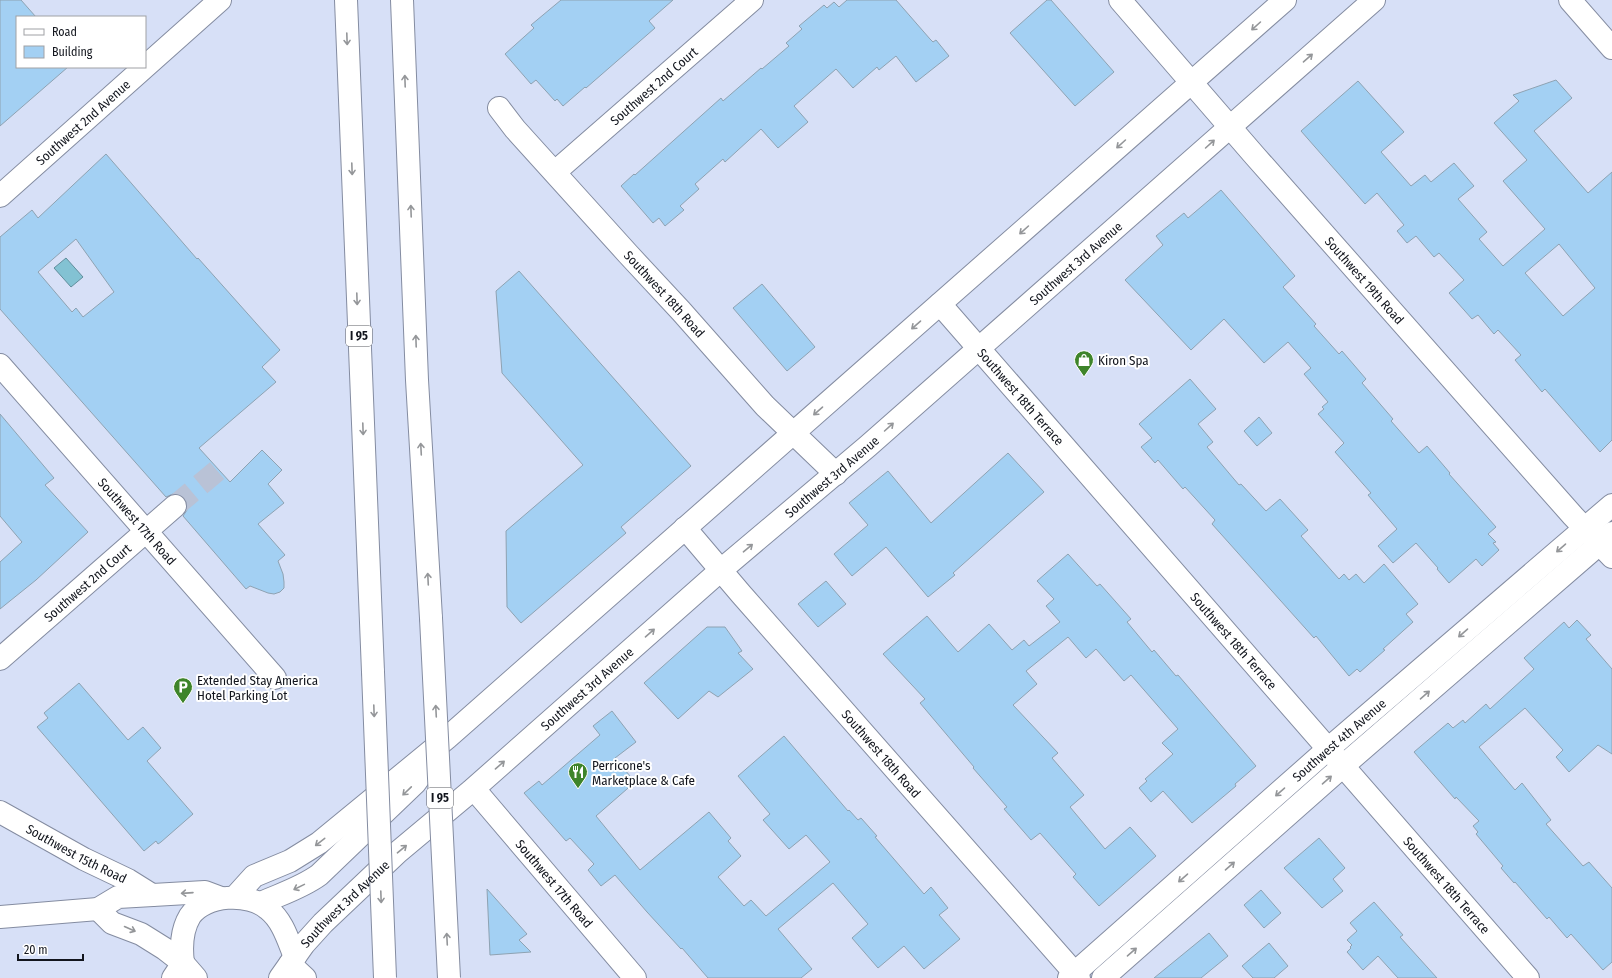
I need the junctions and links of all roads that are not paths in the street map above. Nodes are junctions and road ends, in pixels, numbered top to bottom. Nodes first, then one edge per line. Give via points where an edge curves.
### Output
1 (220, 0) edge
2 (346, 0) edge
3 (402, 0) edge
4 (752, 0) edge
5 (1120, 0) edge
6 (1285, 0) edge
7 (1374, 0) edge
8 (1570, 0) edge
9 (1612, 48) edge
10 (146, 66) edge
11 (144, 68) edge
12 (1192, 83) junction
13 (499, 108) dead end
14 (1230, 126) junction
15 (555, 172) junction
16 (0, 196) edge
17 (940, 304) junction
18 (978, 348) junction
19 (0, 365) edge
20 (794, 433) junction
21 (836, 474) junction
22 (1612, 505) edge
23 (174, 506) tunnel mouth
24 (685, 528) junction
25 (1585, 528) junction
26 (146, 532) junction
27 (1608, 545) edge
28 (721, 570) junction
29 (0, 659) edge
30 (275, 678) dead end
31 (447, 738) junction
32 (1328, 749) junction
33 (1343, 766) junction
34 (474, 788) junction
35 (0, 812) edge
36 (152, 895) junction
37 (228, 898) junction
38 (261, 903) junction
39 (98, 908) junction
40 (0, 917) edge
41 (293, 969) edge
42 (184, 973) edge
43 (1074, 976) edge
44 (385, 978) edge
45 (448, 978) edge
46 (635, 978) edge
47 (1103, 978) edge
48 (1528, 978) edge

1 - 10 main road, Southwest 2nd Avenue
2 -> 44 main road, I 95, bridge
45 -> 3 main road, I 95, bridge
4 - 15 main road, Southwest 2nd Court
5 - 12 main road, Southwest 19th Road
6 -> 12 main road
14 -> 7 main road, Southwest 3rd Avenue
8 - 9 main road
11 - 16 main road, Southwest 2nd Avenue
12 - 14 main road, Southwest 19th Road
12 -> 17 main road
13 - 15 main road, Southwest 18th Road
18 -> 14 main road, Southwest 3rd Avenue
14 - 25 main road, Southwest 19th Road
15 - 20 main road, Southwest 18th Road via 756,396
17 - 18 main road, Southwest 18th Terrace
17 -> 20 main road
21 -> 18 main road, Southwest 3rd Avenue
18 - 32 main road, Southwest 18th Terrace
19 - 26 main road, Southwest 17th Road
20 - 21 main road, Southwest 18th Road
20 - 24 main road
28 -> 21 main road, Southwest 3rd Avenue
22 - 25 main road, Southwest 4th Avenue
23 - 26 main road, Southwest 2nd Court
24 - 28 main road, Southwest 18th Road
24 - 31 main road
25 - 27 main road, Southwest 19th Road
25 -> 32 main road, Southwest 4th Avenue
26 - 29 main road, Southwest 2nd Court
26 - 30 main road, Southwest 17th Road
33 -> 27 main road, Southwest 4th Avenue
34 -> 28 main road, Southwest 3rd Avenue
28 - 43 main road, Southwest 18th Road
31 -> 37 main road via 319,843 290,861 254,876
31 -> 38 main road via 415,783 319,875 306,884
32 - 33 main road, Southwest 18th Terrace
32 -> 43 main road, Southwest 4th Avenue
47 -> 33 main road, Southwest 4th Avenue
33 - 48 main road, Southwest 18th Terrace
41 -> 34 main road, Southwest 3rd Avenue via 314,933 335,911 398,852
34 - 46 main road, Southwest 17th Road
35 - 36 main road, Southwest 15th Road
37 -> 36 main road via 205,892
36 - 39 main road via 118,897
37 - 38 main road via 250,899
37 - 42 main road via 204,904 190,917 181,943
38 - 41 main road via 282,925
39 - 40 main road
39 -> 42 main road via 112,923 149,938

